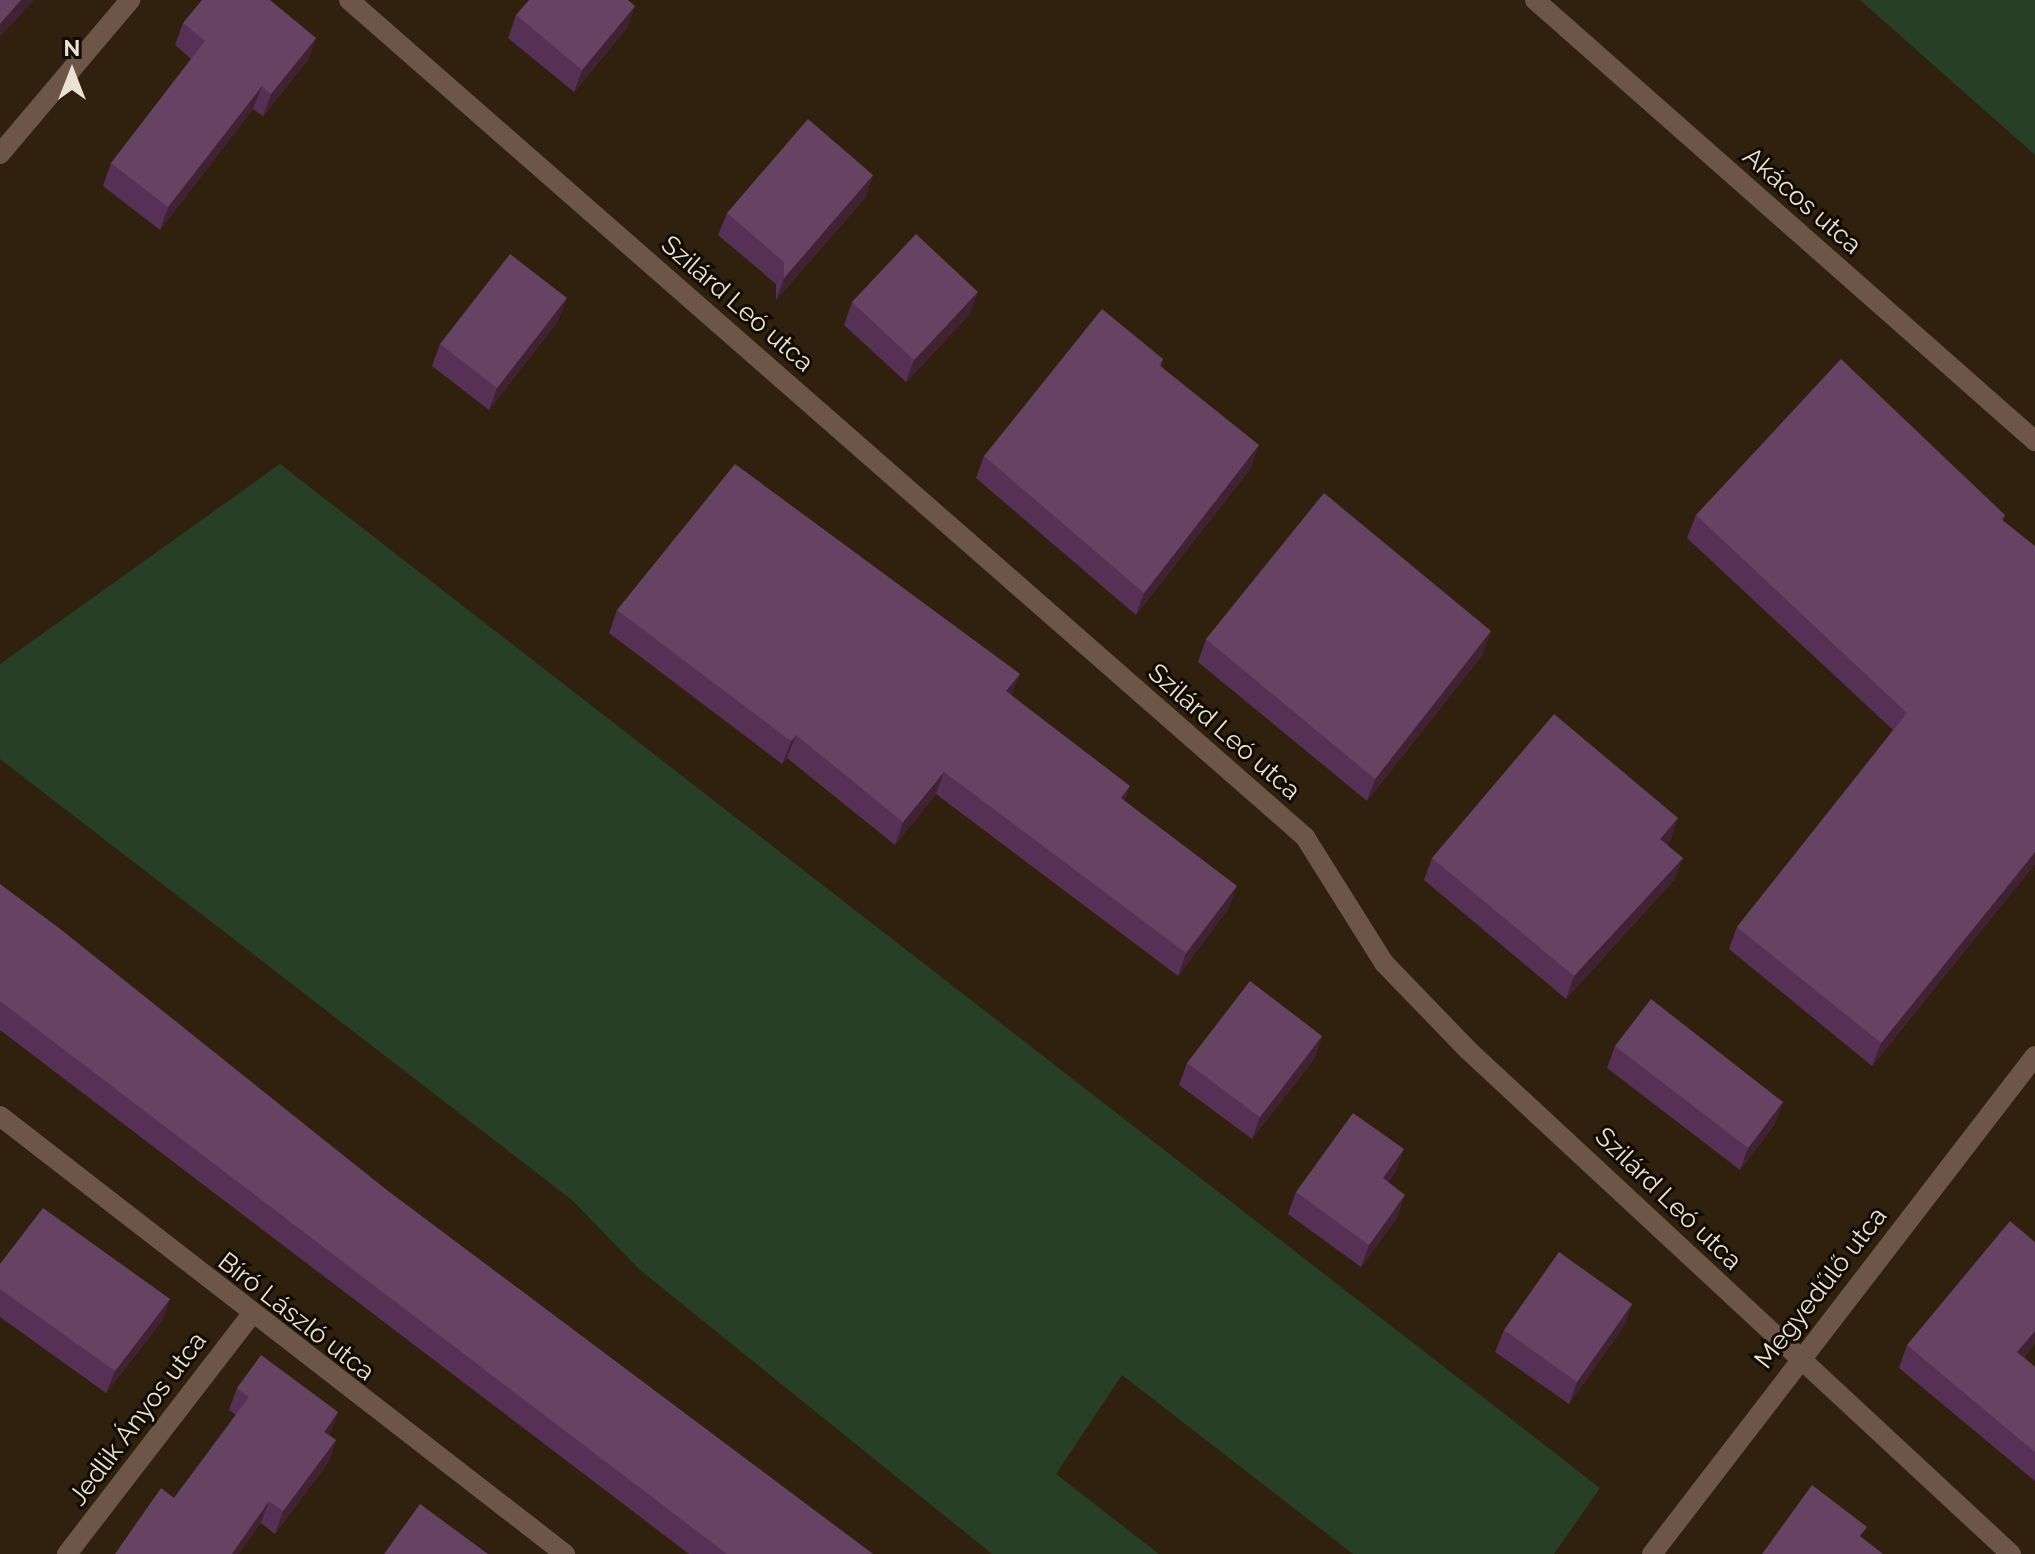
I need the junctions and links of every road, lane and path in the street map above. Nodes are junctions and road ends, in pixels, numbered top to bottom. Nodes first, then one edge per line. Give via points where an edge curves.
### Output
1 (130, 0) edge
2 (349, 0) edge
3 (1535, 0) edge
4 (0, 154) edge
5 (2035, 441) edge
6 (2035, 1056) edge
7 (0, 1116) edge
8 (250, 1316) junction
9 (1798, 1359) junction
10 (67, 1554) edge
11 (565, 1554) edge
12 (1652, 1554) edge
13 (2011, 1554) edge

1 - 4 street
2 - 9 street, Szilárd Leó utca via 1305,837 1384,963
3 - 5 street, Akácos utca
6 - 9 street, Megyedűlő utca
7 - 8 street, Bíró László utca
8 - 10 street, Jedlik Ányos utca
8 - 11 street, Bíró László utca
9 - 12 street, Megyedűlő utca
9 - 13 street, Szilárd Leó utca

